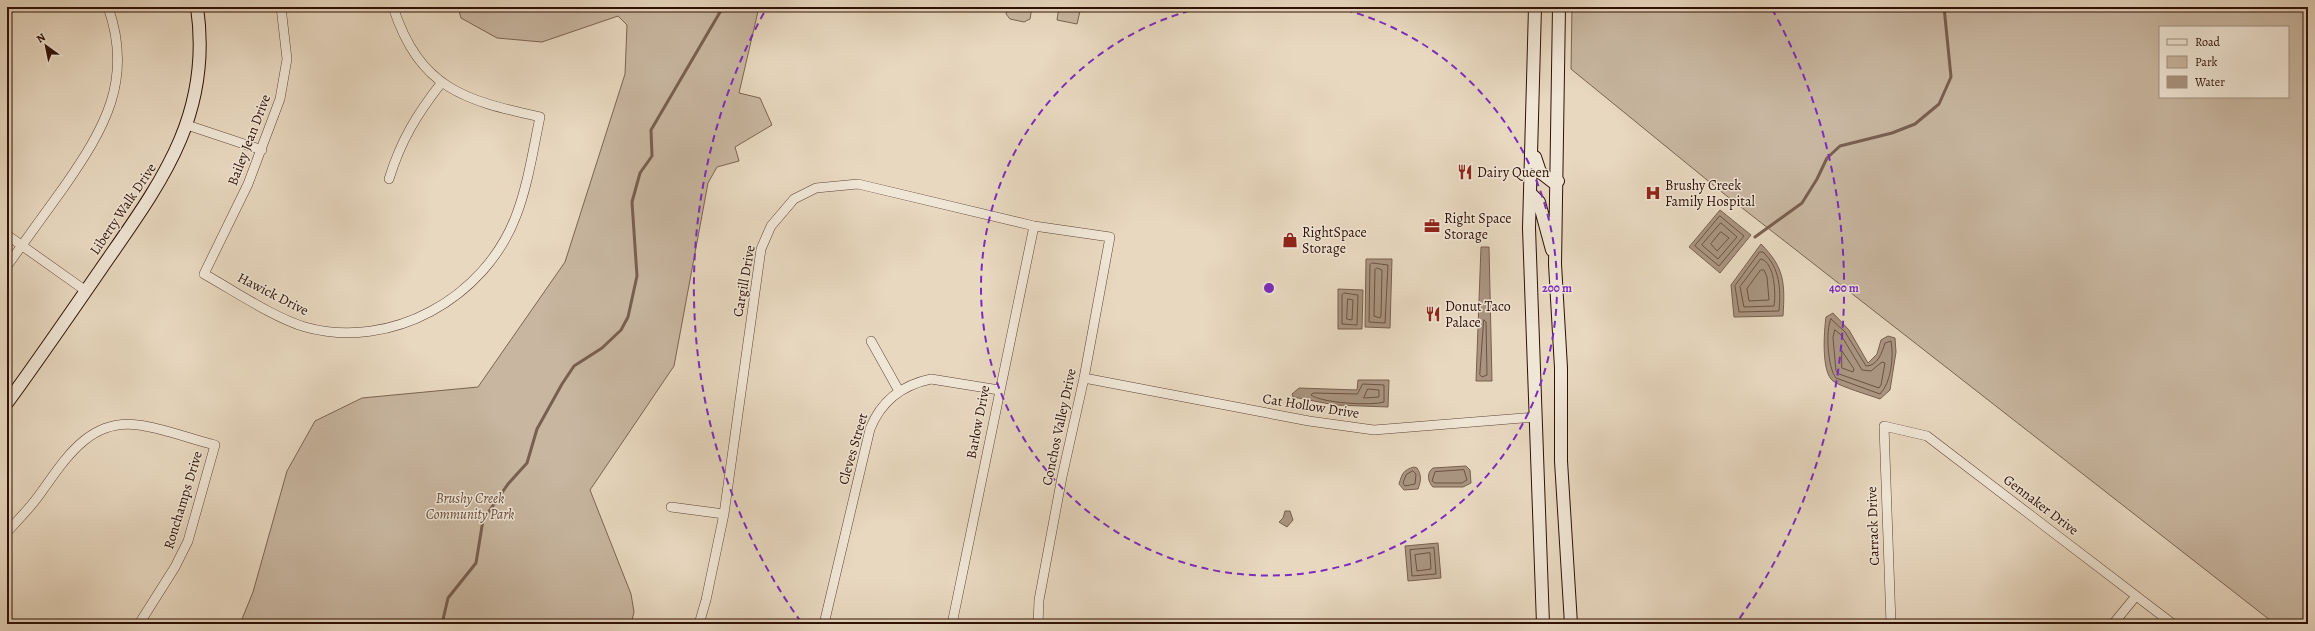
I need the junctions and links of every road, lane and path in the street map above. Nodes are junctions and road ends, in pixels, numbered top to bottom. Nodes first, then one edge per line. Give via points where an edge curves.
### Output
1 (108, 7) edge
2 (197, 7) edge
3 (281, 7) edge
4 (393, 7) edge
5 (1535, 7) edge
6 (1559, 7) edge
7 (442, 82) junction
8 (187, 125) junction
9 (1532, 146) junction
10 (262, 150) junction
11 (389, 179) dead end
12 (1558, 181) junction
13 (1530, 192) junction
14 (1034, 226) junction
15 (7, 235) edge
16 (1110, 237) joint
17 (22, 245) junction
18 (1555, 264) junction
19 (7, 266) edge
20 (204, 274) joint
21 (86, 291) junction
22 (870, 341) dead end
23 (1084, 378) junction
24 (999, 390) junction
25 (899, 391) junction
26 (7, 403) edge
27 (1536, 417) junction
28 (1884, 426) joint
29 (671, 507) dead end
30 (724, 514) junction
31 (7, 532) edge
32 (2136, 596) junction
33 (952, 623) edge
34 (139, 624) edge
35 (699, 624) edge
36 (824, 624) edge
37 (962, 624) edge
38 (1038, 624) edge
39 (1543, 624) edge
40 (1571, 624) edge
41 (1891, 624) edge
42 (2113, 624) edge
43 (2173, 624) edge

1 - 17 street via 118,55 115,87 107,118 92,147
2 - 8 main road, Liberty Walk Drive via 199,21 196,89
3 - 10 street, Bailey Jean Drive via 286,42 286,67 279,105
4 - 7 street via 401,29 418,59
5 - 9 main road
6 - 12 main road
7 - 11 street via 406,133 397,150
7 - 20 street, Hawick Drive via 463,96 479,102 540,117 521,201 508,233 472,282 451,300 431,312 399,324 350,333 319,330 290,321
8 - 10 street
8 - 21 main road, Liberty Walk Drive via 165,174
9 - 12 main road via 1540,172 1553,182
9 - 13 main road
10 - 20 street, Bailey Jean Drive
12 - 18 main road
13 - 18 main road via 1539,202
13 - 27 main road via 1531,310
14 - 16 street, Cargill Drive
14 - 24 street, Barlow Drive
14 - 30 street, Cargill Drive via 858,184 816,188 794,199 771,226 761,249
15 - 17 street
16 - 23 street, Conchos Valley Drive
17 - 19 street
17 - 21 street
18 - 40 main road via 1561,368 1561,461
21 - 26 main road, Liberty Walk Drive
22 - 25 street
23 - 27 street, Cat Hollow Drive via 1294,418 1374,430
23 - 38 street, Conchos Valley Drive via 1040,592
24 - 25 street, Cleves Street via 931,379
24 - 33 street, Barlow Drive
25 - 36 street, Cleves Street via 884,403 875,415 870,429
27 - 39 main road
28 - 32 street, Gennaker Drive via 1927,436
28 - 41 street, Carrack Drive
29 - 30 street
30 - 35 street, Cargill Drive
31 - 34 street, Ronchamps Drive via 37,498 68,454 95,433 115,426 137,425 215,445 188,541 176,567
32 - 42 street
32 - 43 street, Gennaker Drive
33 - 37 street

